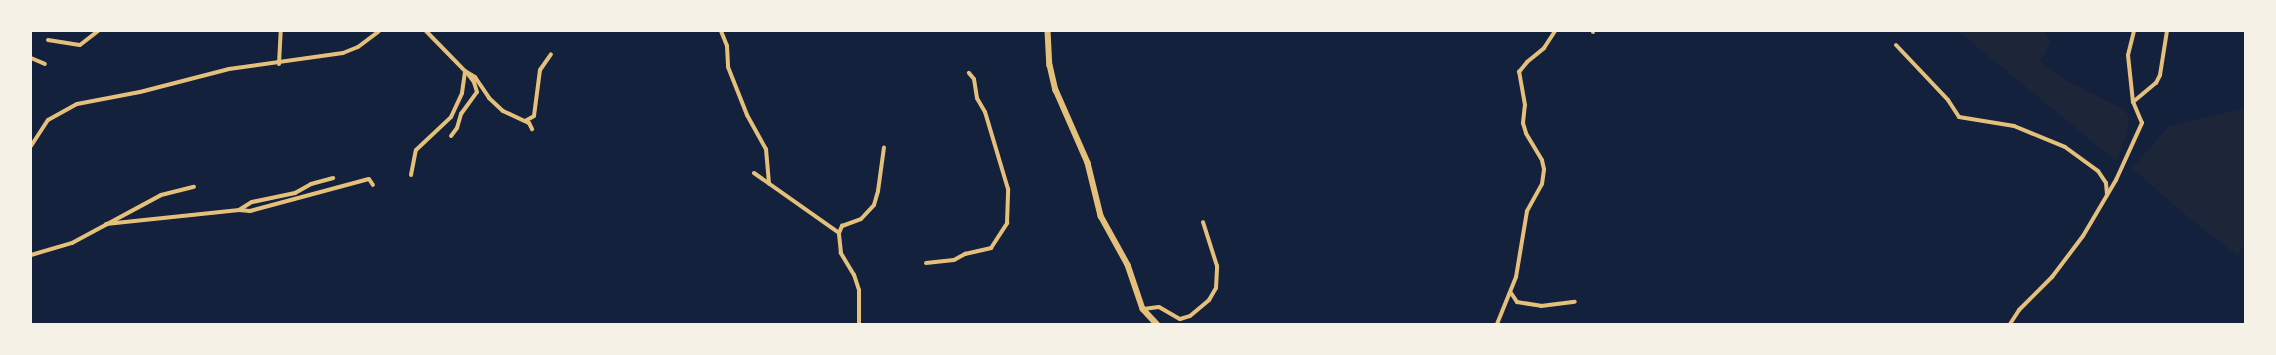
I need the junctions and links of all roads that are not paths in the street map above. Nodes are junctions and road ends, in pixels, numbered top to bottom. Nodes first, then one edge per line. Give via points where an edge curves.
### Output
1 (98, 31) edge
2 (281, 31) edge
3 (380, 31) edge
4 (426, 31) edge
5 (721, 31) edge
6 (1048, 31) edge
7 (1555, 31) edge
8 (2134, 31) edge
9 (2167, 31) edge
10 (373, 33) edge
11 (48, 40) dead end
12 (1896, 46) dead end
13 (551, 54) dead end
14 (31, 58) edge
15 (45, 64) dead end
16 (279, 64) junction
17 (465, 71) junction
18 (969, 73) dead end
19 (2132, 102) junction
20 (525, 121) junction
21 (532, 129) dead end
22 (451, 136) dead end
23 (31, 146) edge
24 (884, 147) dead end
25 (754, 173) dead end
26 (411, 175) dead end
27 (333, 178) dead end
28 (770, 184) junction
29 (373, 185) dead end
30 (194, 187) dead end
31 (2107, 195) junction
32 (239, 210) junction
33 (1203, 222) dead end
34 (106, 224) junction
35 (839, 233) junction
36 (31, 255) edge
37 (926, 263) dead end
38 (1511, 293) junction
39 (1575, 302) dead end
40 (1143, 309) junction
41 (859, 324) edge
42 (1157, 324) edge
43 (1497, 324) edge
44 (2010, 324) edge

1 - 11 street via 80,45
2 - 16 street
3 - 10 street
4 - 17 street
5 - 28 street via 727,46 728,67 747,115 766,149
6 - 40 street via 1050,65 1056,90 1088,163 1101,216 1128,265
7 - 38 street via 1544,48 1519,72 1525,105 1523,123 1544,169 1542,184 1527,211
8 - 19 street via 2128,55
9 - 19 street via 2156,83
10 - 16 street via 358,47 343,53
12 - 31 street via 1948,100 1958,116 2014,126 2065,147 2098,171 2106,184
13 - 20 street via 540,70 534,116
14 - 15 street
16 - 23 street via 229,69 140,92 77,104 48,120
17 - 20 street via 475,77 489,98 503,111
17 - 22 street via 474,82 477,92 461,114 457,128
17 - 26 street via 462,93 451,117 416,150
18 - 37 street via 974,79 977,98 985,112 1008,189 1007,223 991,248 965,254 954,260
19 - 31 street via 2142,123
20 - 21 street
24 - 35 street via 874,205 861,219 842,226
25 - 28 street
27 - 32 street via 311,184 295,193 252,202
28 - 35 street
29 - 32 street via 369,179 250,211
30 - 34 street via 161,195
31 - 44 street via 2070,254
32 - 34 street
33 - 40 street via 1217,266 1216,288 1209,300 1190,316 1180,319 1159,307
34 - 36 street via 72,243
35 - 41 street via 841,253 860,290
38 - 39 street via 1518,302 1541,306
38 - 43 street
40 - 42 street

